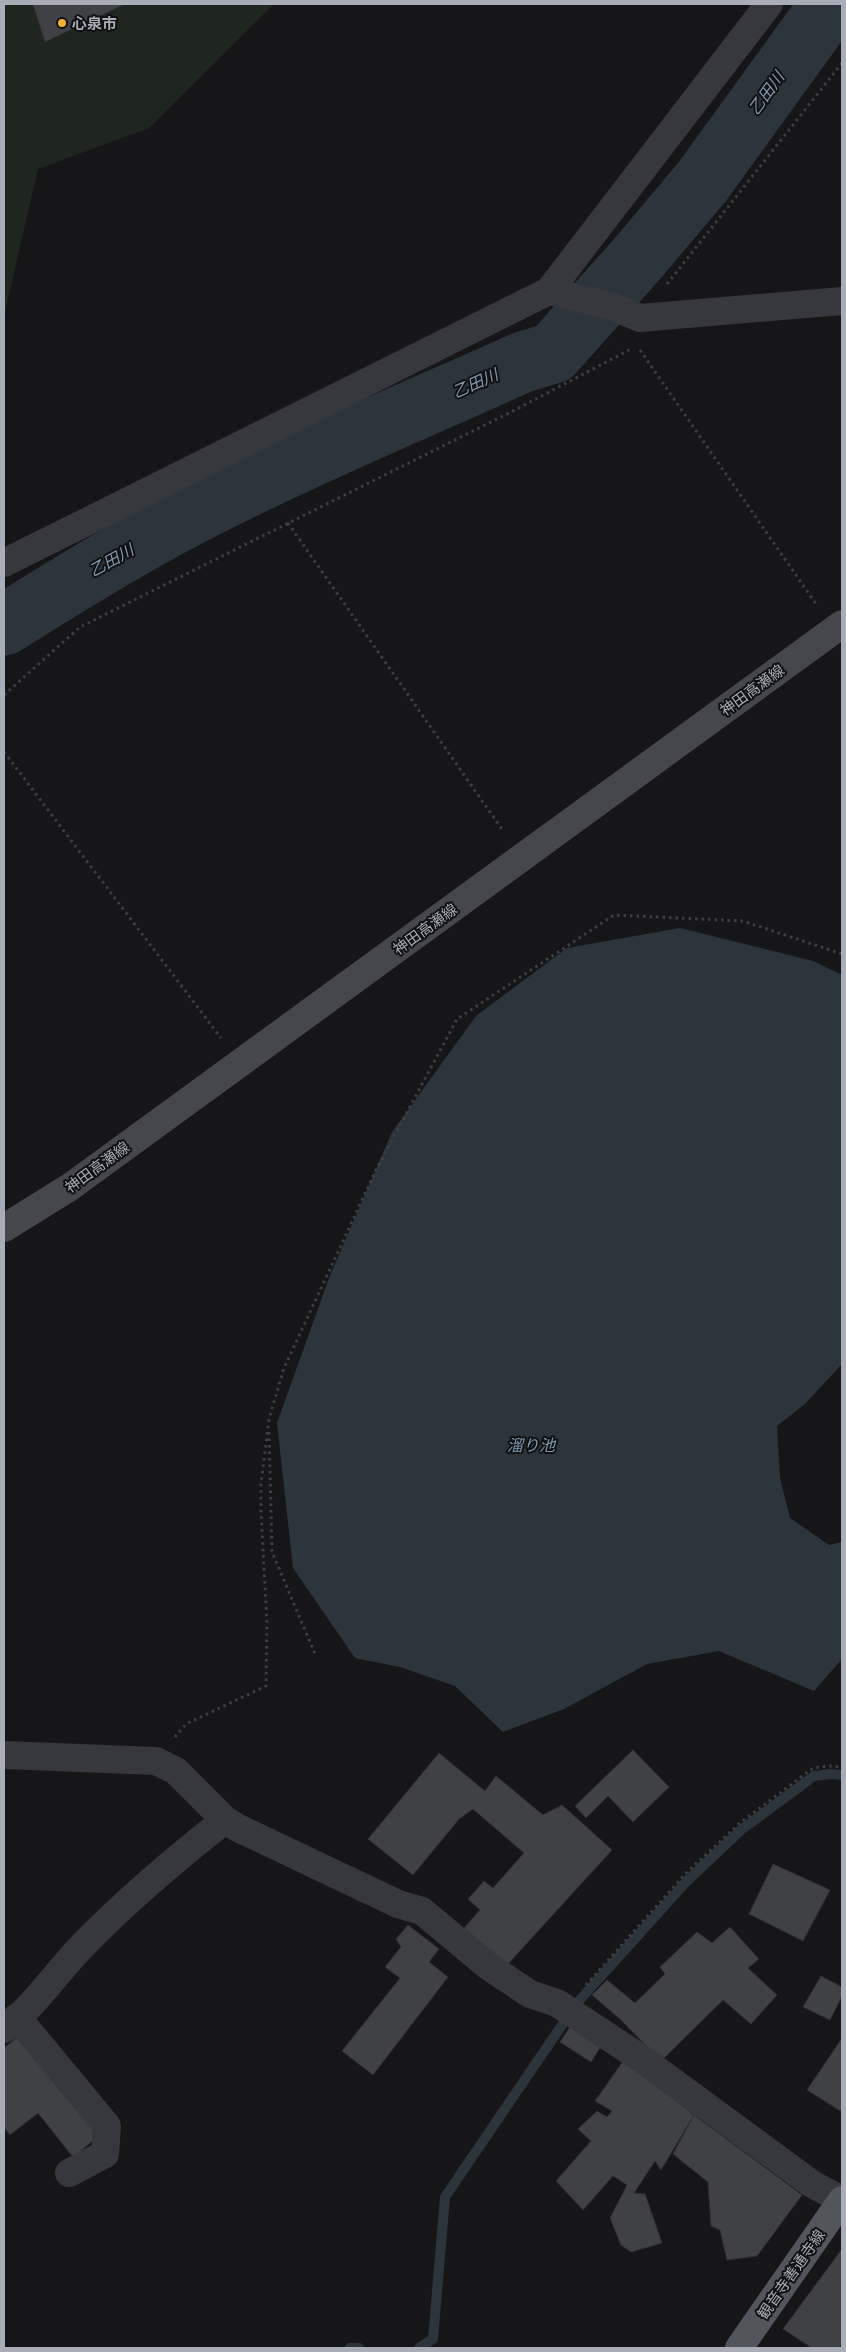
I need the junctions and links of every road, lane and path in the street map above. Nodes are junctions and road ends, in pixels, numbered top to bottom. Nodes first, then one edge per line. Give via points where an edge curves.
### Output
1 (768, 4) edge
2 (842, 64) edge
3 (549, 290) junction
4 (842, 301) edge
5 (640, 318) junction
6 (288, 523) junction
7 (4, 563) edge
8 (838, 627) edge
9 (4, 695) edge
10 (4, 752) edge
11 (522, 858) junction
12 (842, 954) edge
13 (240, 1064) junction
14 (4, 1228) edge
15 (269, 1419) junction
16 (316, 1656) dead end
17 (4, 1755) edge
18 (156, 1761) junction
19 (842, 1767) edge
20 (225, 1820) junction
21 (572, 2013) junction
22 (10, 2023) edge
23 (70, 2173) dead end
24 (840, 2208) edge
25 (739, 2348) edge

1 - 3 street
2 - 5 path
3 - 5 street
3 - 7 street
4 - 5 street
6 - 8 path via 637,345
6 - 9 path via 80,627
6 - 11 path
8 - 11 main road, 神田高瀬線
10 - 13 path
11 - 13 main road, 神田高瀬線
12 - 15 path via 743,921 614,915 457,1019 376,1170 284,1368
13 - 14 main road, 神田高瀬線 via 70,1187
15 - 16 path via 272,1552
15 - 18 path via 261,1484 267,1622 266,1686 186,1724
17 - 18 street
18 - 20 street via 176,1771
19 - 21 path via 813,1768 740,1823 686,1873
20 - 21 street via 398,1904 422,1911 488,1966 530,1994 557,2003
20 - 22 street via 174,1860 83,1946
21 - 24 street via 715,2110
22 - 23 street via 107,2126 105,2154
24 - 25 main road, 観音寺善通寺線

